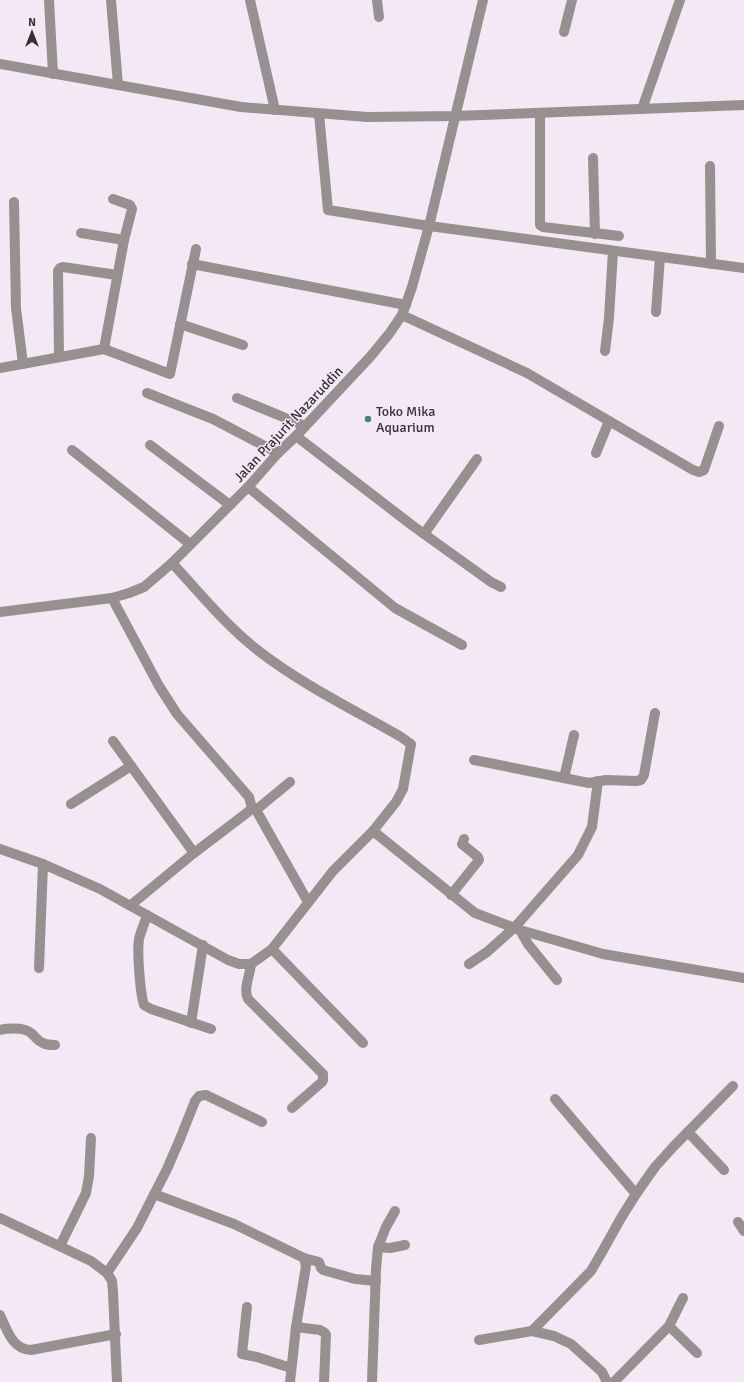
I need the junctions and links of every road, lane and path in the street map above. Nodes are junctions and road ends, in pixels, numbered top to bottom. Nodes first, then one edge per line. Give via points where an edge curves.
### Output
1 (49, 0) edge
2 (110, 0) edge
3 (250, 0) edge
4 (378, 0) edge
5 (483, 0) edge
6 (572, 0) edge
7 (680, 0) edge
8 (379, 17) dead end
9 (564, 32) dead end
10 (0, 64) edge
11 (53, 74) junction
12 (118, 86) junction
13 (744, 104) edge
14 (642, 109) junction
15 (275, 110) junction
16 (540, 113) junction
17 (319, 114) junction
18 (455, 116) junction
19 (593, 158) dead end
20 (710, 166) dead end
21 (112, 199) dead end
22 (14, 202) dead end
23 (429, 226) junction
24 (82, 233) dead end
25 (595, 234) junction
26 (619, 236) dead end
27 (124, 240) junction
28 (196, 249) dead end
29 (613, 251) junction
30 (660, 257) junction
31 (192, 264) junction
32 (711, 264) junction
33 (744, 268) edge
34 (116, 275) junction
35 (404, 310) junction
36 (656, 312) dead end
37 (180, 324) junction
38 (243, 345) dead end
39 (104, 349) junction
40 (605, 351) dead end
41 (59, 357) junction
42 (23, 364) junction
43 (0, 368) edge
44 (147, 393) dead end
45 (237, 398) dead end
46 (609, 421) junction
47 (305, 426) junction
48 (720, 426) dead end
49 (296, 436) junction
50 (150, 445) dead end
51 (72, 450) dead end
52 (278, 453) junction
53 (596, 453) dead end
54 (478, 459) dead end
55 (248, 487) junction
56 (230, 505) junction
57 (424, 534) junction
58 (190, 544) junction
59 (172, 563) junction
60 (501, 587) dead end
61 (112, 598) junction
62 (0, 612) edge
63 (462, 646) dead end
64 (654, 713) dead end
65 (574, 735) dead end
66 (113, 741) dead end
67 (474, 760) dead end
68 (131, 766) junction
69 (564, 778) junction
70 (598, 781) junction
71 (290, 782) dead end
72 (71, 804) dead end
73 (254, 809) junction
74 (373, 831) junction
75 (464, 839) dead end
76 (0, 849) edge
77 (194, 853) junction
78 (43, 864) junction
79 (451, 895) junction
80 (308, 902) junction
81 (131, 905) junction
82 (147, 914) junction
83 (518, 929) junction
84 (203, 945) junction
85 (272, 949) junction
86 (251, 964) junction
87 (469, 964) dead end
88 (39, 968) dead end
89 (744, 978) edge
90 (558, 980) dead end
91 (190, 1024) junction
92 (211, 1029) dead end
93 (0, 1030) edge
94 (363, 1043) dead end
95 (55, 1046) dead end
96 (733, 1086) dead end
97 (555, 1099) dead end
98 (292, 1108) dead end
99 (262, 1122) dead end
100 (688, 1132) junction
101 (91, 1138) dead end
102 (724, 1170) dead end
103 (154, 1194) junction
104 (636, 1194) junction
105 (396, 1211) dead end
106 (0, 1218) edge
107 (405, 1245) dead end
108 (60, 1246) junction
109 (378, 1247) junction
110 (304, 1258) junction
111 (107, 1273) junction
112 (376, 1281) junction
113 (683, 1298) dead end
114 (247, 1307) dead end
115 (0, 1315) edge
116 (669, 1326) junction
117 (296, 1327) junction
118 (532, 1331) junction
119 (116, 1334) junction
120 (480, 1340) dead end
121 (697, 1353) dead end
122 (291, 1368) junction
123 (117, 1382) edge
124 (290, 1382) edge
125 (324, 1382) edge
126 (372, 1382) edge
127 (606, 1382) edge
128 (614, 1382) edge

1 - 11 street
2 - 12 street
3 - 15 street
4 - 8 street
5 - 18 street, Jalan Prajurit Nazaruddin
6 - 9 street
7 - 14 street
10 - 11 street
11 - 12 street
12 - 15 street via 241,108
13 - 14 street
14 - 16 street
15 - 17 street
16 - 18 street
16 - 25 street via 540,225
17 - 18 street via 367,117
17 - 23 street via 328,210
18 - 23 street, Jalan Prajurit Nazaruddin
19 - 25 street
20 - 32 street
21 - 27 street via 132,207
22 - 42 street via 16,308
23 - 29 street
23 - 35 street, Jalan Prajurit Nazaruddin
24 - 27 street
25 - 26 street
27 - 34 street
28 - 31 street
29 - 30 street
29 - 40 street
30 - 32 street
30 - 36 street
31 - 35 street
31 - 37 street
32 - 33 street
34 - 39 street
34 - 41 street via 60,268
35 - 46 street via 527,373
35 - 47 street, Jalan Prajurit Nazaruddin via 370,357
37 - 38 street
37 - 39 street via 170,374
39 - 41 street
41 - 42 street
42 - 43 street
44 - 52 street via 213,419
45 - 47 street
46 - 48 street via 699,472 704,470
46 - 53 street
47 - 49 street, Jalan Prajurit Nazaruddin
49 - 52 street, Jalan Prajurit Nazaruddin
49 - 57 street
50 - 56 street
51 - 58 street
52 - 55 street, Jalan Prajurit Nazaruddin
54 - 57 street
55 - 56 street, Jalan Prajurit Nazaruddin
55 - 63 street via 395,608
56 - 58 street, Jalan Prajurit Nazaruddin
57 - 60 street
58 - 59 street, Jalan Prajurit Nazaruddin
59 - 61 street, Jalan Prajurit Nazaruddin via 144,587
59 - 74 street via 239,634 259,651 281,667 411,744 403,789
61 - 62 street, Jalan Prajurit Nazaruddin
61 - 73 street via 159,686 177,714 250,797
64 - 70 street via 641,780
65 - 69 street
66 - 68 street
67 - 69 street
68 - 72 street
68 - 77 street
69 - 70 street via 589,783
70 - 83 street via 592,827 578,855
71 - 73 street
73 - 77 street
73 - 80 street
74 - 79 street
74 - 80 street via 332,871
75 - 79 street via 462,844 479,860
76 - 78 street
77 - 81 street
78 - 81 street
78 - 88 street
79 - 83 street via 475,913
80 - 85 street
81 - 82 street
82 - 84 street
82 - 91 street via 139,940 140,984 144,1005
83 - 87 street
83 - 89 street via 603,954
83 - 90 street
84 - 86 street via 228,960 239,964
84 - 91 street
85 - 86 street
85 - 94 street
86 - 98 street via 246,989 248,999 323,1074 324,1080
91 - 92 street
93 - 95 street via 25,1030 44,1044
96 - 100 street
97 - 104 street
99 - 103 street via 206,1095 199,1096
100 - 102 street
100 - 104 street via 655,1168
101 - 108 street via 90,1176 86,1193
103 - 110 street via 234,1224
103 - 111 street via 137,1228
104 - 118 street via 591,1271
105 - 109 street
106 - 108 street
107 - 109 street
108 - 111 street via 91,1261
109 - 112 street
110 - 112 street via 319,1262 323,1270 355,1279
110 - 117 street via 306,1266
111 - 119 street via 112,1281
112 - 126 street
113 - 116 street
114 - 122 street via 242,1354
115 - 119 street via 14,1344 25,1350
116 - 121 street
116 - 128 street
117 - 122 street
117 - 125 street via 325,1332
118 - 120 street
118 - 127 street via 571,1344 602,1372
119 - 123 street
122 - 124 street

